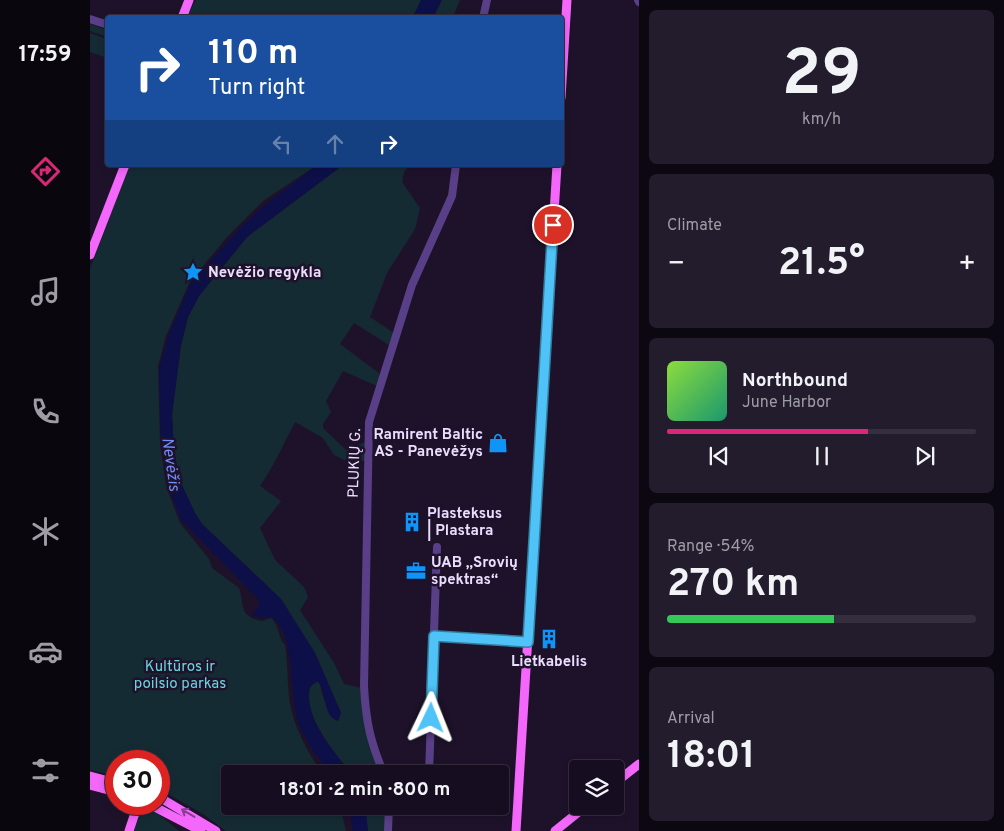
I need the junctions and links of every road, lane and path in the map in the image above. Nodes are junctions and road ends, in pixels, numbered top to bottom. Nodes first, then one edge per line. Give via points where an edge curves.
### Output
1 (189, 0) edge
2 (487, 0) edge
3 (567, 0) edge
4 (183, 15) edge
5 (484, 15) edge
6 (90, 19) edge
7 (105, 24) edge
8 (564, 49) edge
9 (124, 167) edge
10 (456, 167) edge
11 (557, 167) edge
12 (90, 255) edge
13 (437, 547) dead end
14 (434, 636) junction
15 (528, 642) junction
16 (639, 764) edge
17 (380, 765) edge
18 (429, 765) edge
19 (90, 776) edge
20 (624, 776) edge
21 (105, 780) edge
22 (90, 785) edge
23 (105, 789) edge
24 (170, 804) edge
25 (135, 815) edge
26 (170, 815) edge
27 (389, 815) edge
28 (575, 815) edge
29 (130, 831) edge
30 (201, 831) edge
31 (216, 831) edge
32 (388, 831) edge
33 (516, 831) edge
34 (555, 831) edge

1 - 4 main road
2 - 5 street
3 - 8 main road
6 - 7 street
9 - 12 main road
10 - 17 street, PLUKIŲ G. via 452,196 406,302 368,422 366,725
11 - 15 main road
13 - 14 street
14 - 15 street
14 - 18 street
15 - 33 main road
16 - 20 main road
19 - 21 main road
22 - 23 main road
31 -> 24 main road
25 - 29 main road
26 - 30 main road
27 - 32 street
28 - 34 main road

